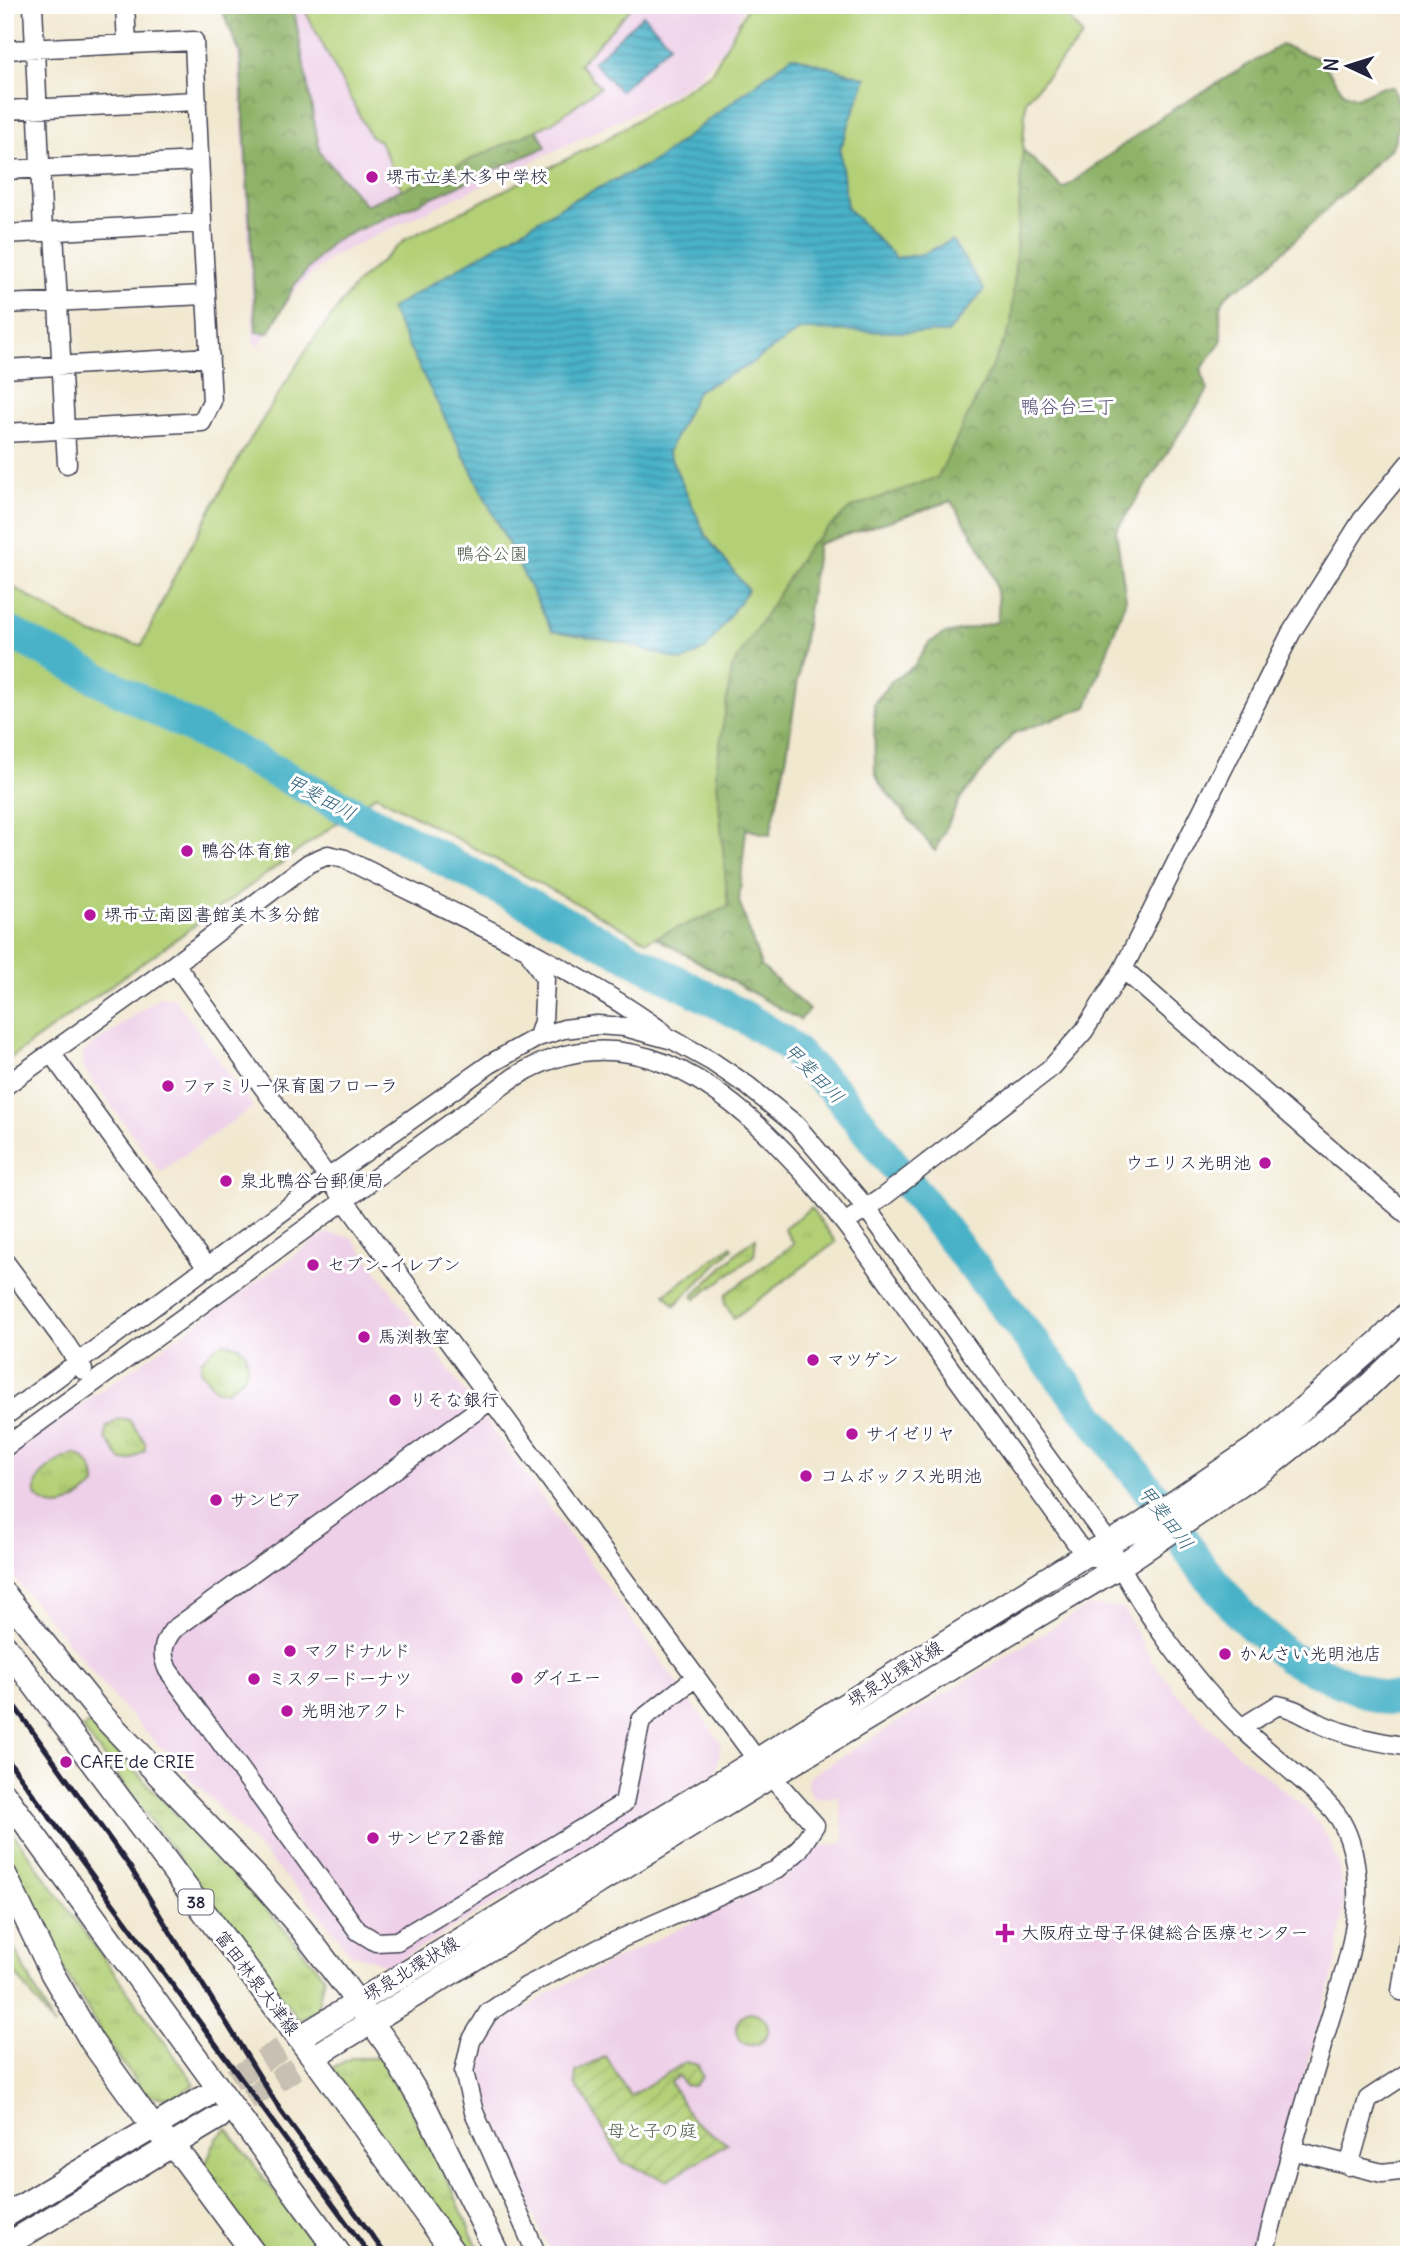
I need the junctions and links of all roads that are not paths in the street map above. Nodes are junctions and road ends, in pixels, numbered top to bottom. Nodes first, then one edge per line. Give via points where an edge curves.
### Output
1 (33, 5) edge
2 (125, 5) edge
3 (127, 44) junction
4 (35, 48) junction
5 (5, 50) edge
6 (197, 101) junction
7 (38, 108) junction
8 (5, 110) edge
9 (199, 160) junction
10 (40, 168) junction
11 (5, 170) edge
12 (202, 223) junction
13 (49, 232) junction
14 (5, 234) edge
15 (206, 295) junction
16 (58, 302) junction
17 (5, 304) edge
18 (210, 357) junction
19 (62, 367) junction
20 (5, 369) edge
21 (66, 430) junction
22 (5, 433) edge
23 (1409, 463) edge
24 (67, 464) dead end
25 (529, 952) junction
26 (174, 964) junction
27 (1123, 969) junction
28 (538, 1037) junction
29 (673, 1040) junction
30 (51, 1053) junction
31 (5, 1086) edge
32 (328, 1178) junction
33 (345, 1200) junction
34 (867, 1209) junction
35 (1409, 1216) edge
36 (845, 1223) junction
37 (5, 1262) edge
38 (207, 1268) junction
39 (1409, 1312) edge
40 (1409, 1347) edge
41 (77, 1362) junction
42 (92, 1383) junction
43 (491, 1400) junction
44 (5, 1416) edge
45 (5, 1447) edge
46 (1189, 1506) junction
47 (1152, 1531) junction
48 (1109, 1544) junction
49 (1085, 1555) junction
50 (1119, 1566) junction
51 (5, 1595) edge
52 (5, 1646) edge
53 (696, 1676) junction
54 (1241, 1728) junction
55 (1409, 1747) edge
56 (764, 1768) junction
57 (5, 1795) edge
58 (5, 1875) edge
59 (1409, 1939) edge
60 (1409, 1992) edge
61 (356, 2002) junction
62 (371, 2022) junction
63 (307, 2033) tunnel mouth
64 (322, 2052) tunnel mouth
65 (1409, 2073) edge
66 (204, 2097) tunnel mouth
67 (219, 2117) tunnel mouth
68 (154, 2128) junction
69 (173, 2145) junction
70 (1292, 2150) junction
71 (1349, 2166) junction
72 (1409, 2170) edge
73 (5, 2216) edge
74 (5, 2246) edge
75 (255, 2255) edge
76 (340, 2255) edge
77 (455, 2255) edge
78 (498, 2255) edge
79 (537, 2255) edge
80 (1265, 2255) edge

1 - 4 street
2 - 3 street
3 - 4 street
3 - 6 street via 194,41
4 - 5 street
4 - 7 street
6 - 7 street
6 - 9 street
7 - 8 street
7 - 10 street
9 - 10 street
9 - 12 street
10 - 11 street
10 - 13 street
12 - 13 street
12 - 15 street
13 - 14 street
13 - 16 street
15 - 16 street
15 - 18 street
16 - 17 street
16 - 19 street
18 - 19 street
18 - 21 street via 212,401 202,422
19 - 20 street
19 - 21 street
21 - 22 street
21 - 24 street
23 - 27 street via 1362,520 1291,633
25 - 26 street via 345,859 328,855 309,863
25 - 28 street via 545,979
25 - 29 street via 625,1005
26 - 30 street
26 - 32 street
27 - 34 street via 1084,1031 1052,1068
27 - 35 street
28 - 29 street via 597,1025
28 - 32 street via 490,1063
29 - 34 street via 748,1086 796,1125
30 - 31 street
30 - 38 street
32 - 33 street
32 - 38 street
33 - 36 street via 534,1065 567,1053 622,1051 663,1063 750,1118 793,1159
33 - 42 street
33 - 43 street
34 - 36 street
34 - 48 street
36 - 49 street
37 - 41 street
38 - 41 street
39 - 46 main road, 堺泉北環状線
40 - 46 main road, 堺泉北環状線 via 1362,1392 1266,1468
41 - 42 street
41 - 44 street
42 - 45 street
43 - 53 street
43 - 53 street via 173,1630 164,1642 163,1657 169,1670 358,1931 376,1942 397,1941 624,1803 640,1720
46 - 47 main road, 堺泉北環状線
47 - 48 main road, 堺泉北環状線
47 - 50 main road, 堺泉北環状線
48 - 49 main road, 堺泉北環状線
48 - 50 street
49 - 50 street
49 - 56 main road, 堺泉北環状線
50 - 54 street via 1206,1691
50 - 56 main road, 堺泉北環状線
51 - 61 main road via 98,1711 300,1927
52 - 77 main road, 富田林泉大津線 / 38
53 - 56 street
54 - 55 street via 1278,1704 1351,1734
54 - 70 street via 1335,1812 1345,1830 1356,1880 1354,1930
56 - 61 main road, 堺泉北環状線
56 - 62 main road, 堺泉北環状線
56 - 79 street via 815,1825 798,1851 776,1870 600,1948 527,1986 488,2013 471,2041 464,2072 474,2112
57 - 76 main road
58 - 68 main road via 52,1973 92,2042
59 - 60 street via 1401,1991
61 - 62 main road
61 - 63 main road, 富田林泉大津線
62 - 64 main road
62 - 78 main road via 427,2111
65 - 71 street via 1368,2099
66 - 68 main road
67 - 69 main road
68 - 69 main road
68 - 73 main road
69 - 74 main road
69 - 75 main road
70 - 71 street
70 - 80 street
71 - 72 street via 1382,2174

